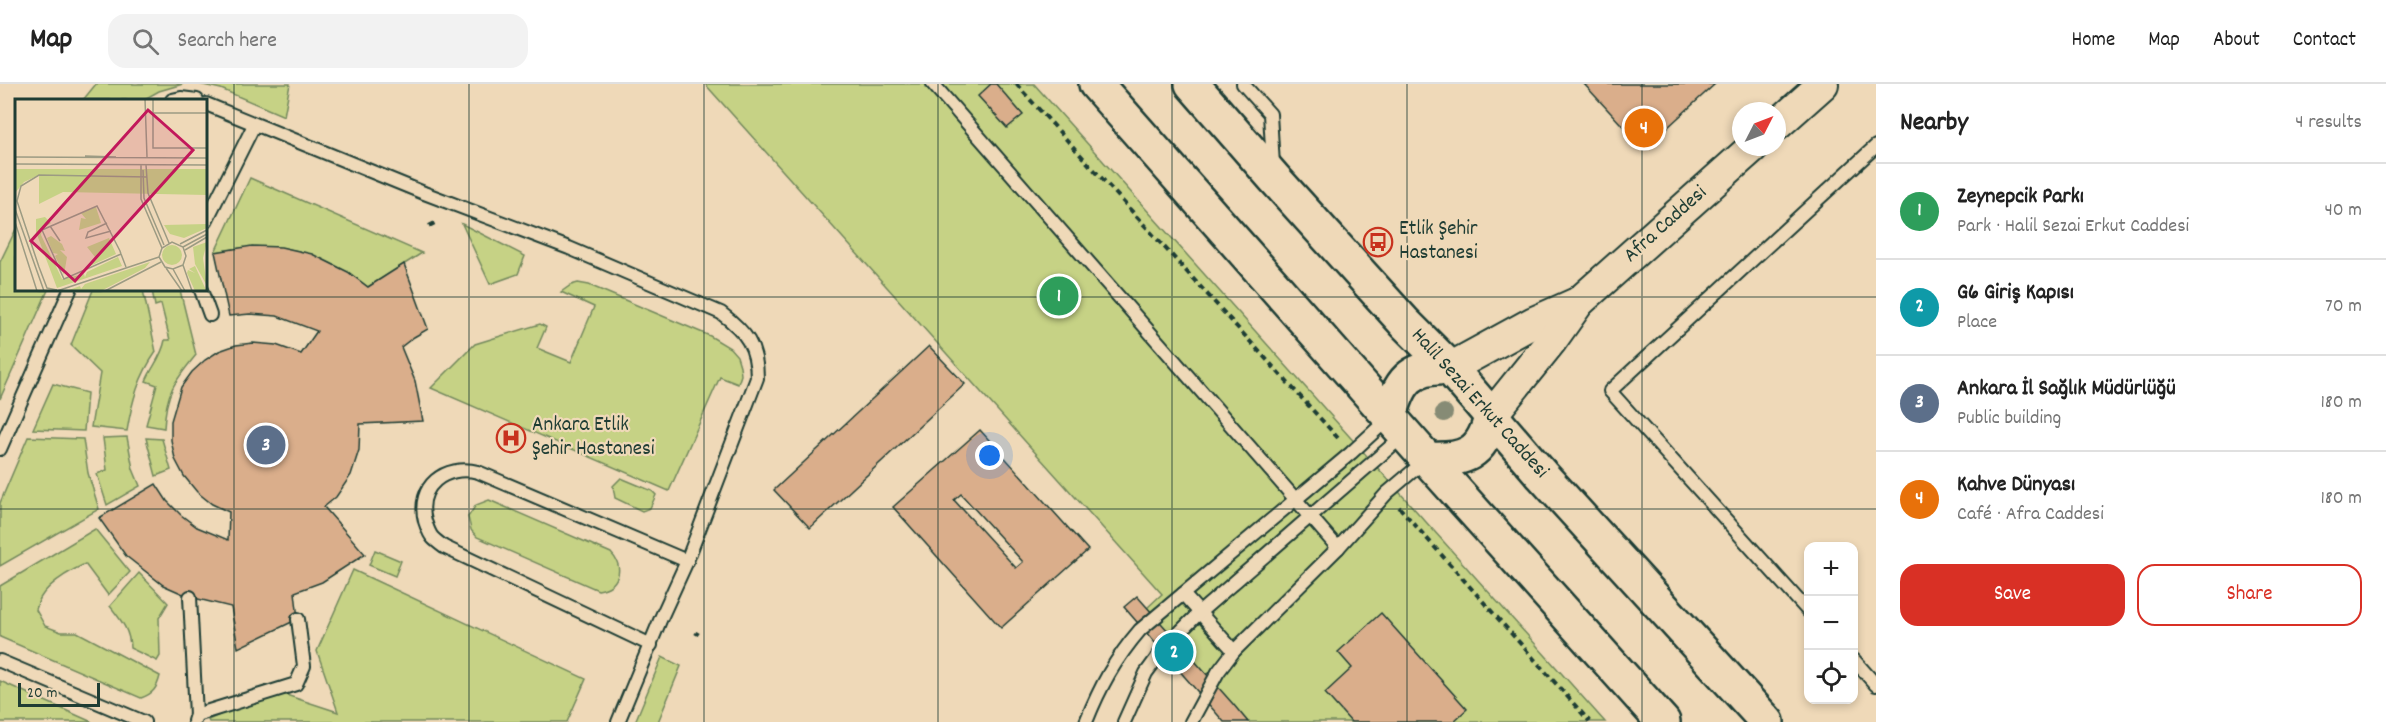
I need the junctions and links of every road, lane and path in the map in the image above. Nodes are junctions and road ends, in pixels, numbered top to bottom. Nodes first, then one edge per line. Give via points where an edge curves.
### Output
1 (933, 84) edge
2 (1016, 84) edge
3 (1096, 84) edge
4 (1192, 84) edge
5 (1243, 84) edge
6 (1823, 84) edge
7 (207, 104) edge
8 (1786, 117) edge
9 (254, 125) junction
10 (1876, 146) edge
11 (1743, 156) edge
12 (1274, 178) junction
13 (207, 220) edge
14 (436, 222) dead end
15 (429, 226) dead end
16 (70, 291) edge
17 (201, 291) edge
18 (1579, 302) junction
19 (210, 315) dead end
20 (1450, 368) junction
21 (1491, 416) junction
22 (1397, 426) junction
23 (0, 449) edge
24 (1351, 453) junction
25 (1426, 459) junction
26 (1387, 493) junction
27 (1294, 500) junction
28 (1310, 517) junction
29 (1338, 548) junction
30 (687, 561) junction
31 (1183, 594) junction
32 (190, 597) dead end
33 (1804, 605) edge
34 (1200, 612) junction
35 (298, 619) dead end
36 (651, 645) junction
37 (1234, 651) junction
38 (0, 662) edge
39 (1858, 665) edge
40 (1876, 685) edge
41 (195, 719) edge
42 (144, 722) edge
43 (618, 722) edge
44 (1086, 722) edge
45 (1124, 722) edge
46 (1191, 722) edge
47 (1590, 722) edge
48 (1663, 722) edge
49 (1767, 722) edge

1 - 27 lane
2 - 24 path
3 - 22 main road
4 - 12 main road, Halil Sezai Erkut Caddesi
5 - 12 lane via 1270,114
6 - 8 street
7 - 9 lane
9 - 13 lane
9 - 30 lane via 569,248 721,313 738,326 750,341 757,360 757,378
10 - 33 lane via 1610,391
11 - 18 street, Afra Caddesi
12 - 20 main road, Halil Sezai Erkut Caddesi
14 - 15 path
16 - 23 lane
17 - 19 lane
18 - 20 street, Afra Caddesi
18 - 21 street, Afra Caddesi
20 - 21 main road, Halil Sezai Erkut Caddesi
20 - 22 main road via 1422,369 1410,377 1396,393
21 - 25 main road via 1488,431 1473,452 1460,459
21 - 49 main road, Halil Sezai Erkut Caddesi
22 - 24 lane
22 - 25 main road
22 - 28 lane
24 - 27 lane
25 - 26 lane
25 - 48 main road
26 - 29 lane
26 - 47 path
27 - 28 lane
27 - 31 lane
28 - 29 lane
28 - 34 lane
29 - 37 lane
30 - 36 lane
30 - 36 lane via 478,472 456,470 441,476 425,498 427,528 444,547
31 - 34 lane
31 - 44 lane via 1140,630 1119,654
32 - 41 lane
34 - 37 lane
34 - 45 lane via 1165,647 1146,674
35 - 41 lane via 304,666 296,684
36 - 43 lane
37 - 46 lane
38 - 42 lane
39 - 40 lane

